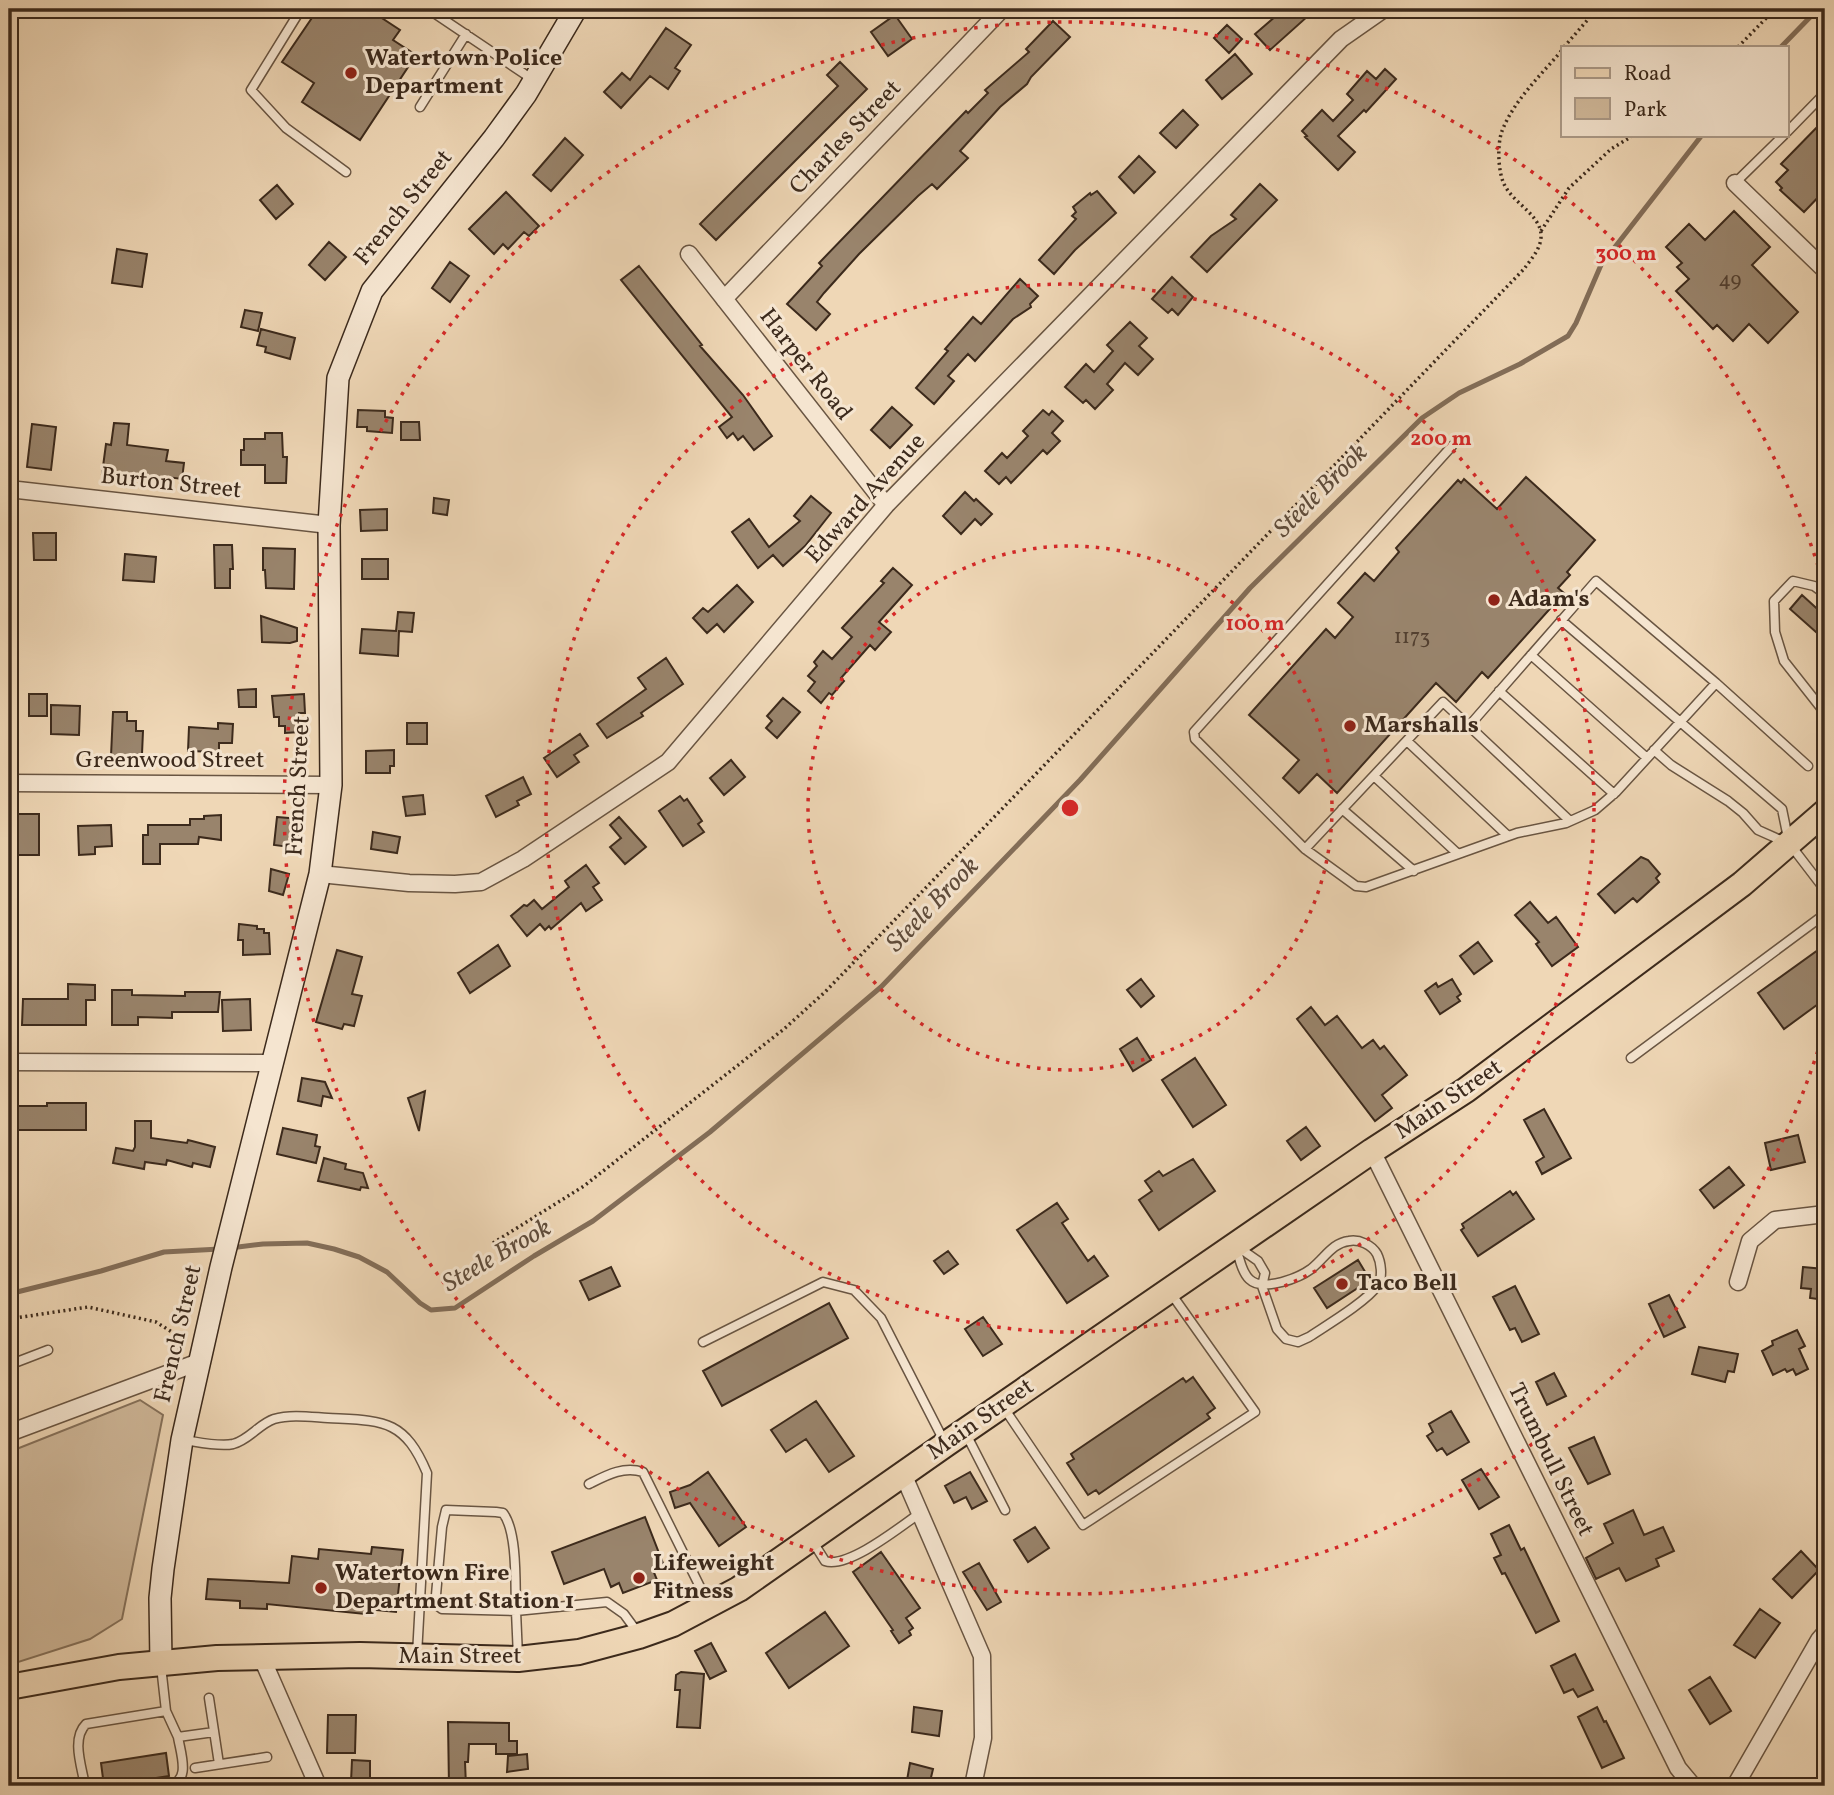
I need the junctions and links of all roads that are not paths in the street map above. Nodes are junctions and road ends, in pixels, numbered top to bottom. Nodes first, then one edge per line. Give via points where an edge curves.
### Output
1 (301, 9) edge
2 (428, 9) edge
3 (576, 9) edge
4 (1002, 9) edge
5 (1384, 9) edge
6 (466, 34) junction
7 (534, 80) junction
8 (1825, 93) edge
9 (419, 107) dead end
10 (1788, 130) edge
11 (1782, 136) edge
12 (346, 172) dead end
13 (1735, 183) joint
14 (688, 254) dead end
15 (1824, 266) edge
16 (724, 299) junction
17 (1452, 446) dead end
18 (9, 489) edge
19 (886, 505) junction
20 (329, 525) junction
21 (1825, 594) edge
22 (1561, 620) junction
23 (1531, 655) junction
24 (1716, 683) junction
25 (1499, 691) junction
26 (1825, 713) edge
27 (1679, 722) junction
28 (1469, 726) junction
29 (1407, 741) junction
30 (1654, 750) junction
31 (1647, 758) junction
32 (1808, 766) dead end
33 (1374, 776) junction
34 (9, 783) edge
35 (331, 785) junction
36 (1614, 794) junction
37 (1342, 809) junction
38 (1825, 812) edge
39 (1570, 821) junction
40 (1508, 836) junction
41 (1789, 843) junction
42 (1305, 849) junction
43 (1458, 855) junction
44 (1414, 871) junction
45 (320, 874) junction
46 (1825, 890) edge
47 (1825, 914) edge
48 (1630, 1058) dead end
49 (9, 1062) edge
50 (272, 1063) junction
51 (1371, 1151) junction
52 (1825, 1214) edge
53 (1236, 1245) junction
54 (1738, 1282) dead end
55 (1262, 1286) junction
56 (1169, 1290) junction
57 (704, 1342) dead end
58 (48, 1350) dead end
59 (199, 1362) junction
60 (9, 1365) edge
61 (1003, 1406) junction
62 (9, 1433) edge
63 (955, 1438) junction
64 (182, 1440) junction
65 (903, 1474) junction
66 (589, 1484) dead end
67 (1005, 1510) dead end
68 (920, 1513) junction
69 (812, 1539) junction
70 (709, 1606) junction
71 (516, 1611) junction
72 (1825, 1633) edge
73 (639, 1636) junction
74 (261, 1656) junction
75 (416, 1658) junction
76 (518, 1660) junction
77 (160, 1663) junction
78 (9, 1687) edge
79 (209, 1698) dead end
80 (166, 1712) junction
81 (214, 1732) junction
82 (178, 1737) junction
83 (267, 1757) dead end
84 (219, 1764) junction
85 (195, 1768) dead end
86 (85, 1786) edge
87 (166, 1786) edge
88 (318, 1786) edge
89 (973, 1786) edge
90 (1693, 1786) edge
91 (1735, 1786) edge

1 - 12 lane via 251,90 286,128
2 - 6 lane
3 - 7 street, French Street
4 - 16 street, Charles Street
5 - 19 street, Edward Avenue via 1340,39
6 - 7 lane
6 - 9 lane
7 - 20 street, French Street via 494,138 372,291 338,378
8 - 10 lane
11 - 13 lane
13 - 15 street
14 - 16 street, Harper Road
16 - 19 street, Harper Road
17 - 42 lane via 1194,732 1195,739
18 - 20 street, Burton Street
19 - 45 street, Edward Avenue via 668,762 523,859 481,882 455,884
20 - 35 street, French Street
21 - 26 lane via 1793,581 1774,601 1775,632 1784,661
22 - 23 lane
22 - 24 lane via 1596,581
22 - 27 lane
23 - 25 lane
23 - 31 lane
24 - 27 lane
24 - 32 lane
25 - 28 lane
25 - 36 lane
27 - 30 lane
27 - 41 lane via 1782,808
28 - 29 lane via 1443,702
28 - 39 lane
29 - 33 lane
29 - 40 lane
30 - 31 lane
30 - 41 lane via 1728,801 1758,830
31 - 36 lane
33 - 37 lane
33 - 43 lane
34 - 35 street, Greenwood Street
35 - 45 street, French Street
36 - 39 lane via 1595,810
37 - 42 lane
37 - 44 lane
38 - 41 main road, Main Street
39 - 40 lane
40 - 43 lane
41 - 46 lane
41 - 51 main road, Main Street via 1742,884 1526,1047
42 - 44 lane via 1356,886
43 - 44 lane
45 - 50 street, French Street
47 - 48 lane
49 - 50 street
50 - 59 street, French Street
51 - 53 main road, Main Street
51 - 90 street, Trumbull Street via 1678,1768
52 - 54 street via 1775,1220 1750,1241
53 - 55 lane via 1243,1272
53 - 55 lane via 1258,1261 1265,1273
53 - 56 main road, Main Street
55 - 55 lane via 1277,1329 1286,1339 1298,1342 1378,1284 1381,1263 1370,1246 1351,1240 1330,1249 1297,1277
56 - 61 main road, Main Street
56 - 61 lane via 1255,1412 1083,1525
57 - 63 lane via 823,1282 854,1290 881,1318
58 - 60 lane
59 - 62 street
59 - 64 street, French Street
61 - 63 main road, Main Street
63 - 65 main road, Main Street
63 - 67 lane
64 - 75 lane via 232,1445 271,1420 287,1416 379,1421 401,1432 417,1449 428,1473
64 - 77 street, French Street via 160,1598
65 - 68 street
65 - 69 main road, Main Street
66 - 70 lane via 614,1472 643,1472
68 - 69 lane via 873,1544 834,1562 825,1561
68 - 89 street via 982,1656 983,1738
69 - 70 main road, Main Street
70 - 73 main road, Main Street
71 - 71 lane via 438,1606 446,1510 496,1512 507,1518
71 - 73 lane via 607,1602 624,1614
71 - 76 lane
72 - 91 street
73 - 76 main road, Main Street via 579,1652
74 - 75 main road, Main Street
74 - 77 main road, Main Street
74 - 88 street
75 - 76 main road, Main Street
77 - 78 main road, Main Street
77 - 80 lane
79 - 81 lane
80 - 82 lane
80 - 86 lane via 86,1724 78,1739
81 - 82 lane
81 - 84 lane
82 - 87 lane via 183,1772 181,1780
83 - 84 lane
84 - 85 lane

